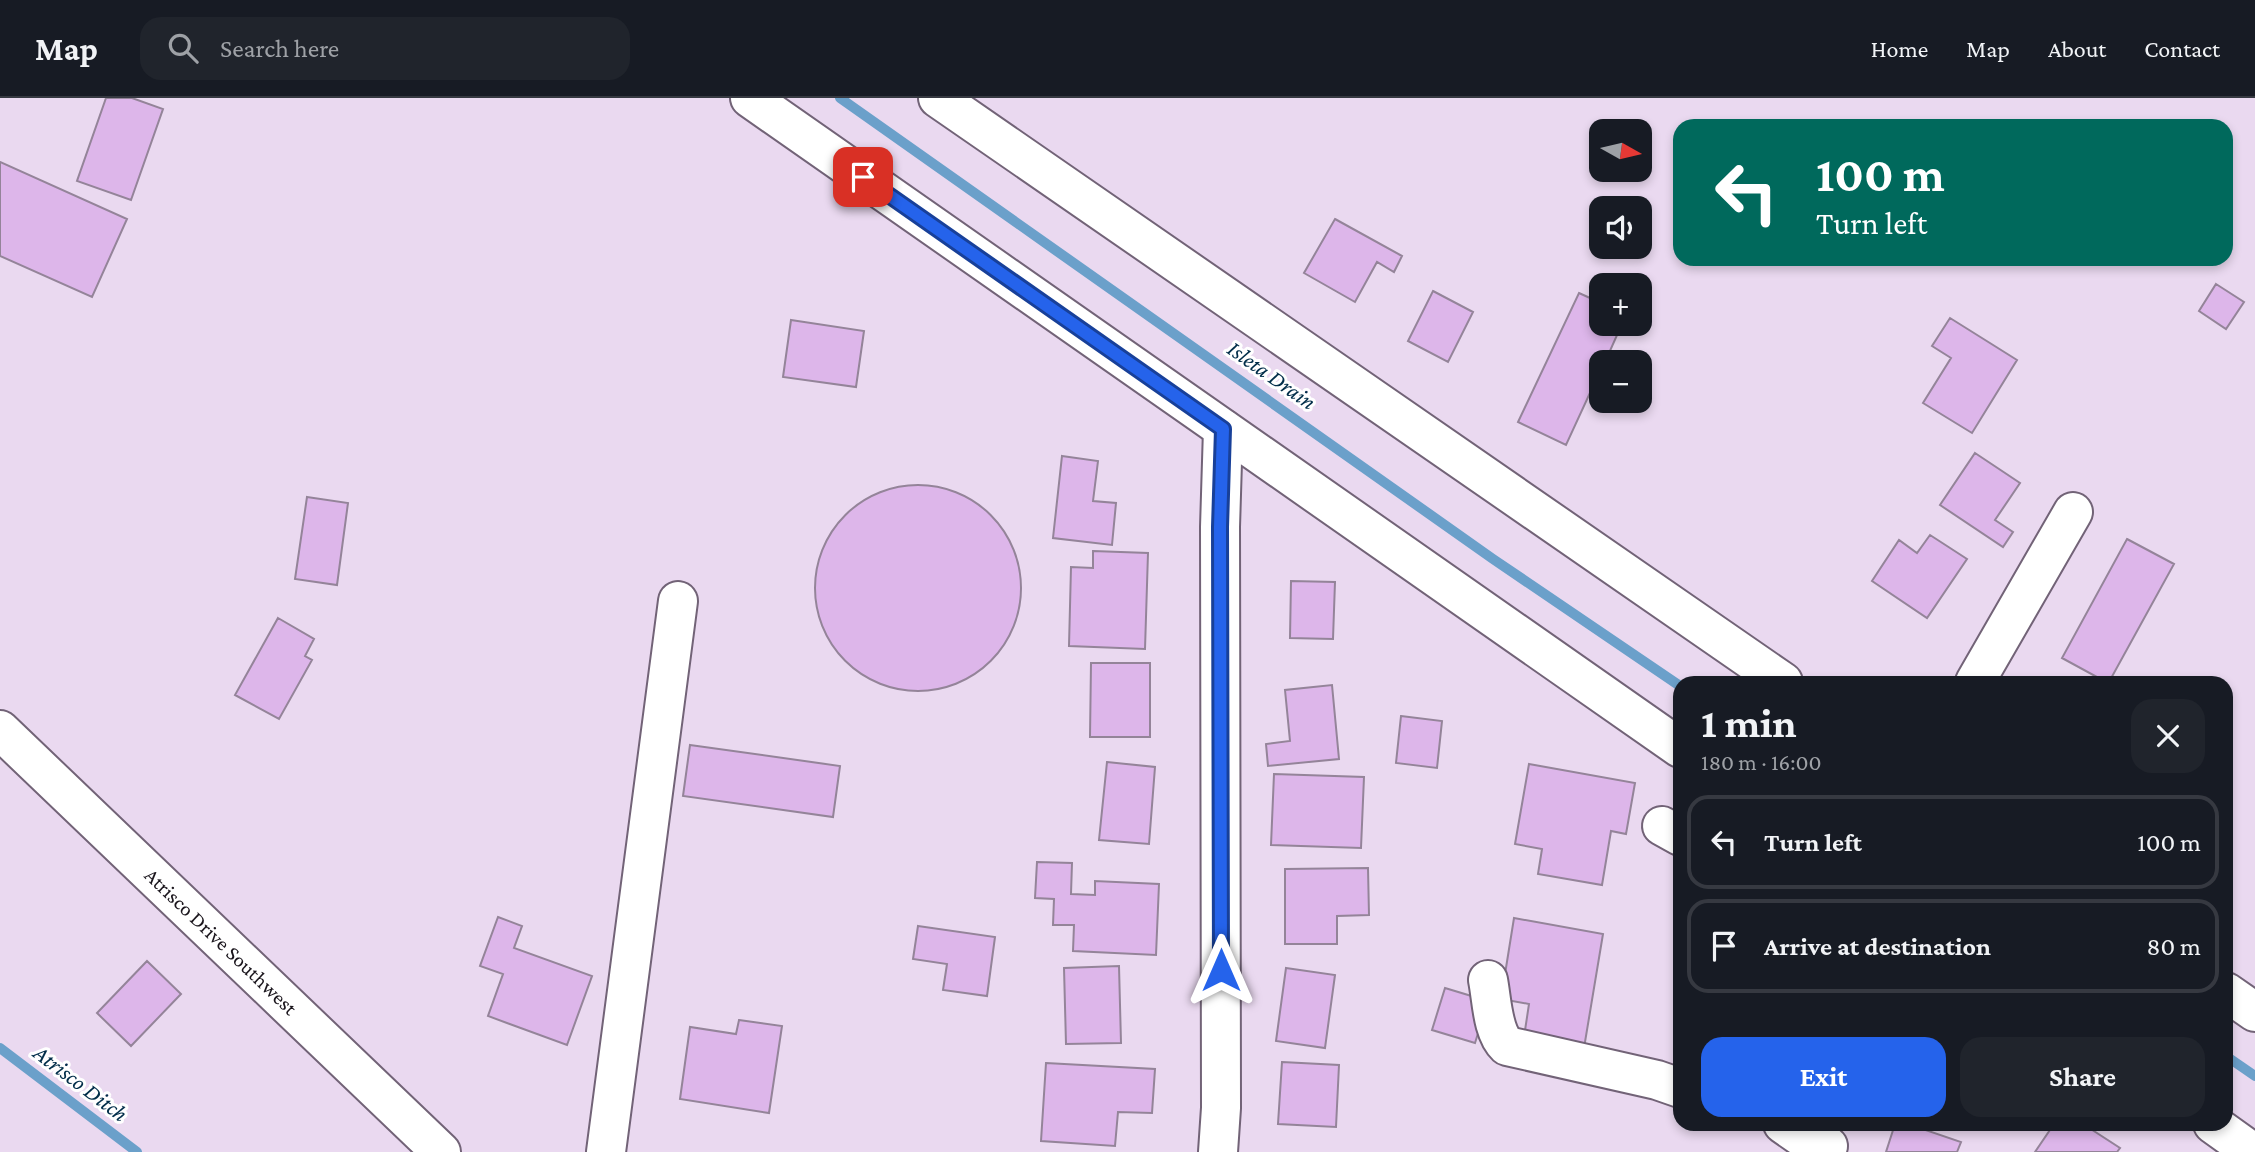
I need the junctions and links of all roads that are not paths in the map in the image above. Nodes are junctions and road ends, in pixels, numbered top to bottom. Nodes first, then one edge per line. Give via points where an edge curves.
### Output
1 (750, 98) edge
2 (938, 98) edge
3 (1223, 429) junction
4 (2073, 512) dead end
5 (678, 601) dead end
6 (1774, 676) edge
7 (1978, 676) edge
8 (0, 730) edge
9 (1673, 743) edge
10 (1488, 980) dead end
11 (2233, 997) edge
12 (2255, 1012) edge
13 (1673, 1086) edge
14 (1793, 1131) edge
15 (2223, 1131) edge
16 (1830, 1141) edge
17 (440, 1152) edge
18 (606, 1152) edge
19 (1218, 1152) edge
20 (2252, 1152) edge

1 - 3 street
2 - 6 street
3 - 9 street
3 - 19 street
4 - 7 street
5 - 18 street
8 - 17 street, Atrisco Drive Southwest
10 - 13 street via 1497,1030 1507,1046
11 - 12 street
14 - 16 street via 1806,1140
15 - 20 street

